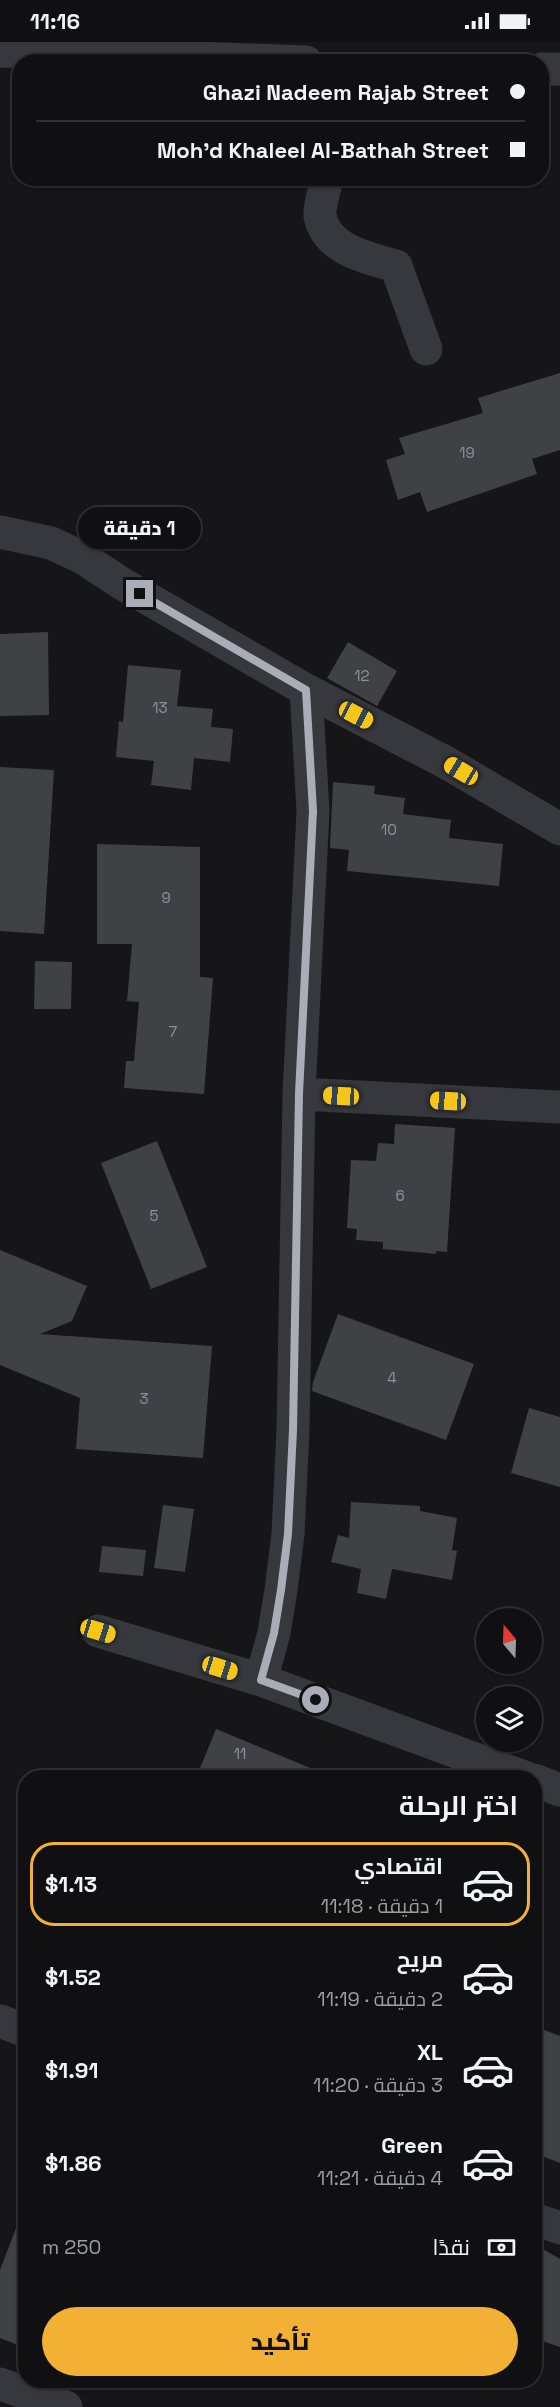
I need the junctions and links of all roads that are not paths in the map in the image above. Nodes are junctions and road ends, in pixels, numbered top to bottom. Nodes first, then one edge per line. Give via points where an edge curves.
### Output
1 (0, 51) edge
2 (83, 54) edge
3 (326, 186) edge
4 (426, 349) dead end
5 (3, 527) edge
6 (306, 690) junction
7 (560, 829) edge
8 (299, 1094) junction
9 (560, 1107) edge
10 (98, 1631) dead end
11 (261, 1680) junction
12 (505, 1770) edge
13 (542, 1783) edge
14 (560, 1790) edge
15 (0, 2021) edge
16 (18, 2028) edge
17 (542, 2222) edge
18 (560, 2228) edge
19 (0, 2384) edge
20 (66, 2407) edge

1 - 2 street
3 - 4 street via 320,216 328,232 339,245 354,253 396,266
5 - 6 street via 83,558
6 - 7 street via 447,763
6 - 8 street via 313,811
8 - 9 street
8 - 11 street via 297,1297 288,1534 274,1633
10 - 11 street
11 - 12 street
13 - 14 street
15 - 16 street
17 - 18 street
19 - 20 street

